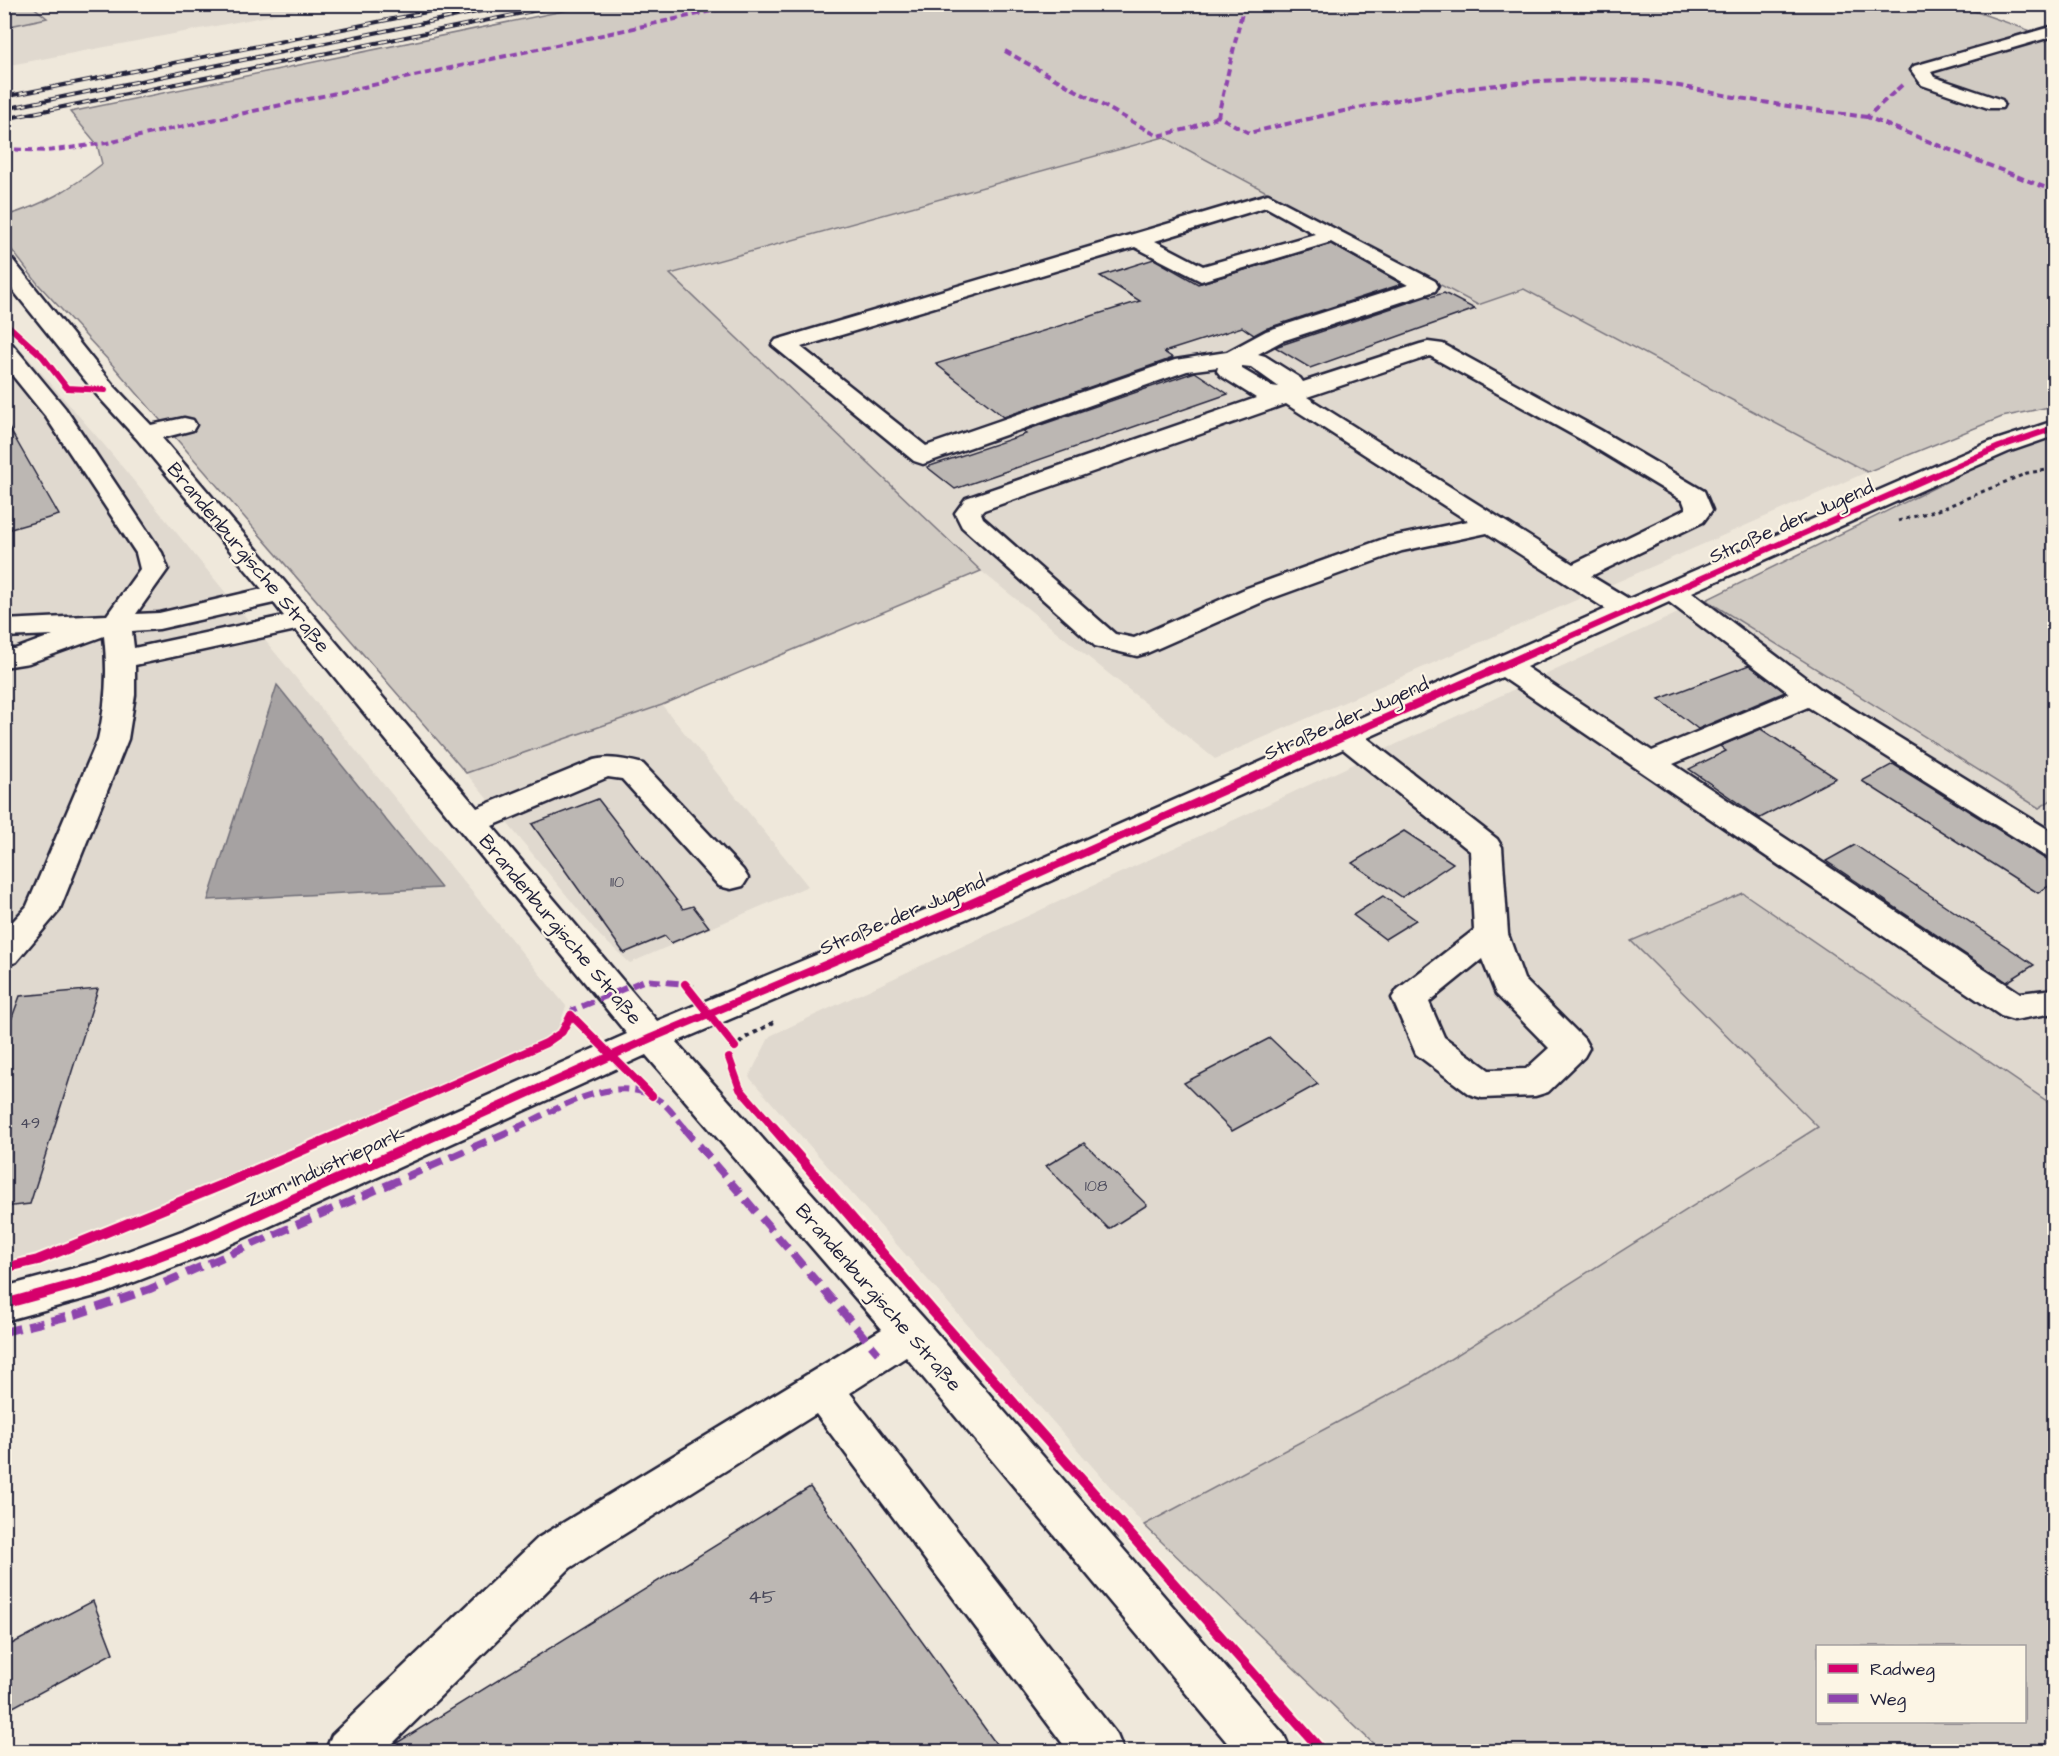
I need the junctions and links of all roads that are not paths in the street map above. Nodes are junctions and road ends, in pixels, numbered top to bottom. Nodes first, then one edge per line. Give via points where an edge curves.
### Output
1 (2055, 32) edge
2 (1995, 104) dead end
3 (1333, 235) junction
4 (1136, 239) junction
5 (4, 264) edge
6 (4, 349) edge
7 (1233, 358) junction
8 (1288, 395) junction
9 (184, 425) dead end
10 (2055, 428) edge
11 (146, 434) junction
12 (1491, 524) junction
13 (1570, 575) junction
14 (1671, 591) junction
15 (279, 593) junction
16 (1628, 611) junction
17 (303, 620) junction
18 (116, 622) junction
19 (4, 629) edge
20 (4, 658) edge
21 (122, 659) junction
22 (1505, 666) junction
23 (1810, 695) junction
24 (1345, 736) junction
25 (1650, 763) junction
26 (473, 822) junction
27 (2055, 847) edge
28 (731, 878) dead end
29 (1491, 934) junction
30 (4, 954) edge
31 (2055, 1001) edge
32 (651, 1038) junction
33 (4, 1304) edge
34 (911, 1333) junction
35 (821, 1388) junction
36 (349, 1752) edge
37 (1100, 1752) edge
38 (1268, 1752) edge

1 - 2 street via 1920,70 1928,81
3 - 4 street via 1268,200
3 - 4 street via 1201,274
3 - 7 street via 1427,286 1274,336
4 - 7 street via 783,345 923,456 1183,365
5 - 11 street, Brandenburgische Straße via 105,390
6 - 18 street via 56,413 149,553 154,569
7 - 8 street via 1257,361 1292,383
8 - 12 street
8 - 12 street via 975,504 968,513 970,521 1106,640 1137,647 1257,594 1395,544
8 - 13 street via 1435,349 1695,497 1699,510 1684,522
9 - 11 street
10 - 14 street, Straße der Jugend via 2000,447
11 - 15 street, Brandenburgische Straße
12 - 13 street
13 - 16 street
14 - 16 street, Straße der Jugend
14 - 23 street
15 - 17 street, Brandenburgische Straße
15 - 18 street via 159,621
16 - 22 street, Straße der Jugend
17 - 21 street
17 - 26 street, Brandenburgische Straße
18 - 19 street
18 - 20 street via 19,657
18 - 21 street
21 - 30 street via 118,719 112,739 42,911
22 - 24 street, Straße der Jugend
22 - 25 street
23 - 25 street
23 - 27 street
24 - 29 street via 1486,847
24 - 32 street, Straße der Jugend via 956,910
25 - 31 street via 2014,1007
26 - 28 street via 605,767 632,771
26 - 32 street, Brandenburgische Straße
29 - 29 street via 1410,998 1429,1045 1482,1084 1535,1082 1571,1048 1508,985
32 - 33 street, Zum Industriepark via 156,1259
32 - 34 street, Brandenburgische Straße
34 - 35 street
34 - 38 street, Brandenburgische Straße
35 - 36 street via 554,1553
35 - 37 street

